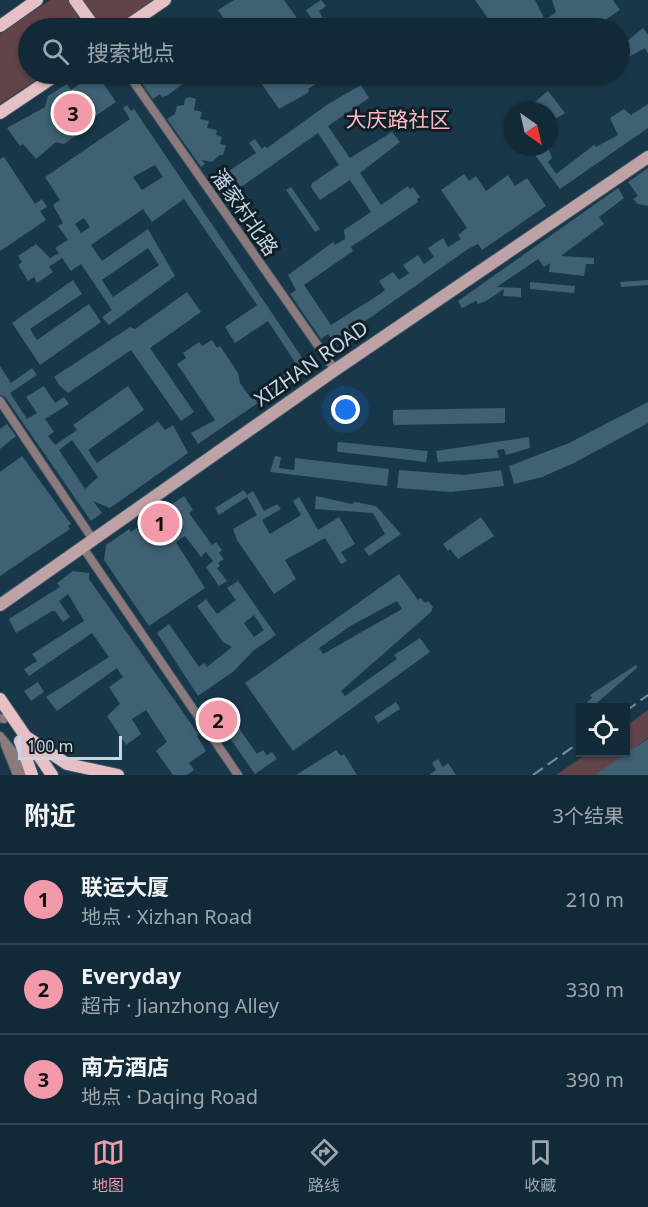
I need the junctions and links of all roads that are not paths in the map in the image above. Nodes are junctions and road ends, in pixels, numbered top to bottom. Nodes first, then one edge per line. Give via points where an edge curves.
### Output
1 (37, 0) edge
2 (75, 0) edge
3 (83, 0) edge
4 (165, 0) edge
5 (88, 18) edge
6 (96, 18) edge
7 (139, 18) edge
8 (0, 26) edge
9 (43, 84) edge
10 (135, 84) edge
11 (0, 113) edge
12 (648, 158) edge
13 (335, 370) junction
14 (0, 401) edge
15 (94, 541) junction
16 (84, 549) junction
17 (0, 606) edge
18 (0, 699) edge
19 (1, 717) edge
20 (22, 739) junction
21 (2, 741) edge
22 (17, 775) edge
23 (25, 775) edge
24 (32, 775) edge
25 (42, 775) edge
26 (52, 775) edge
27 (118, 775) edge
28 (238, 775) edge

1 - 8 main road
2 - 5 main road
3 - 6 main road
4 - 7 main road
9 - 11 main road
10 - 13 street, 潘家村北路
12 - 13 street, XIZHAN ROAD
13 - 15 street, XIZHAN ROAD
14 - 15 street
15 - 16 street, XIZHAN ROAD
16 - 17 street, XIZHAN ROAD
16 - 28 street
18 - 20 main road
19 - 20 main road
20 - 24 main road
20 - 25 main road
20 - 26 main road
20 - 27 main road via 68,764
21 - 22 street
21 - 23 street via 14,753

